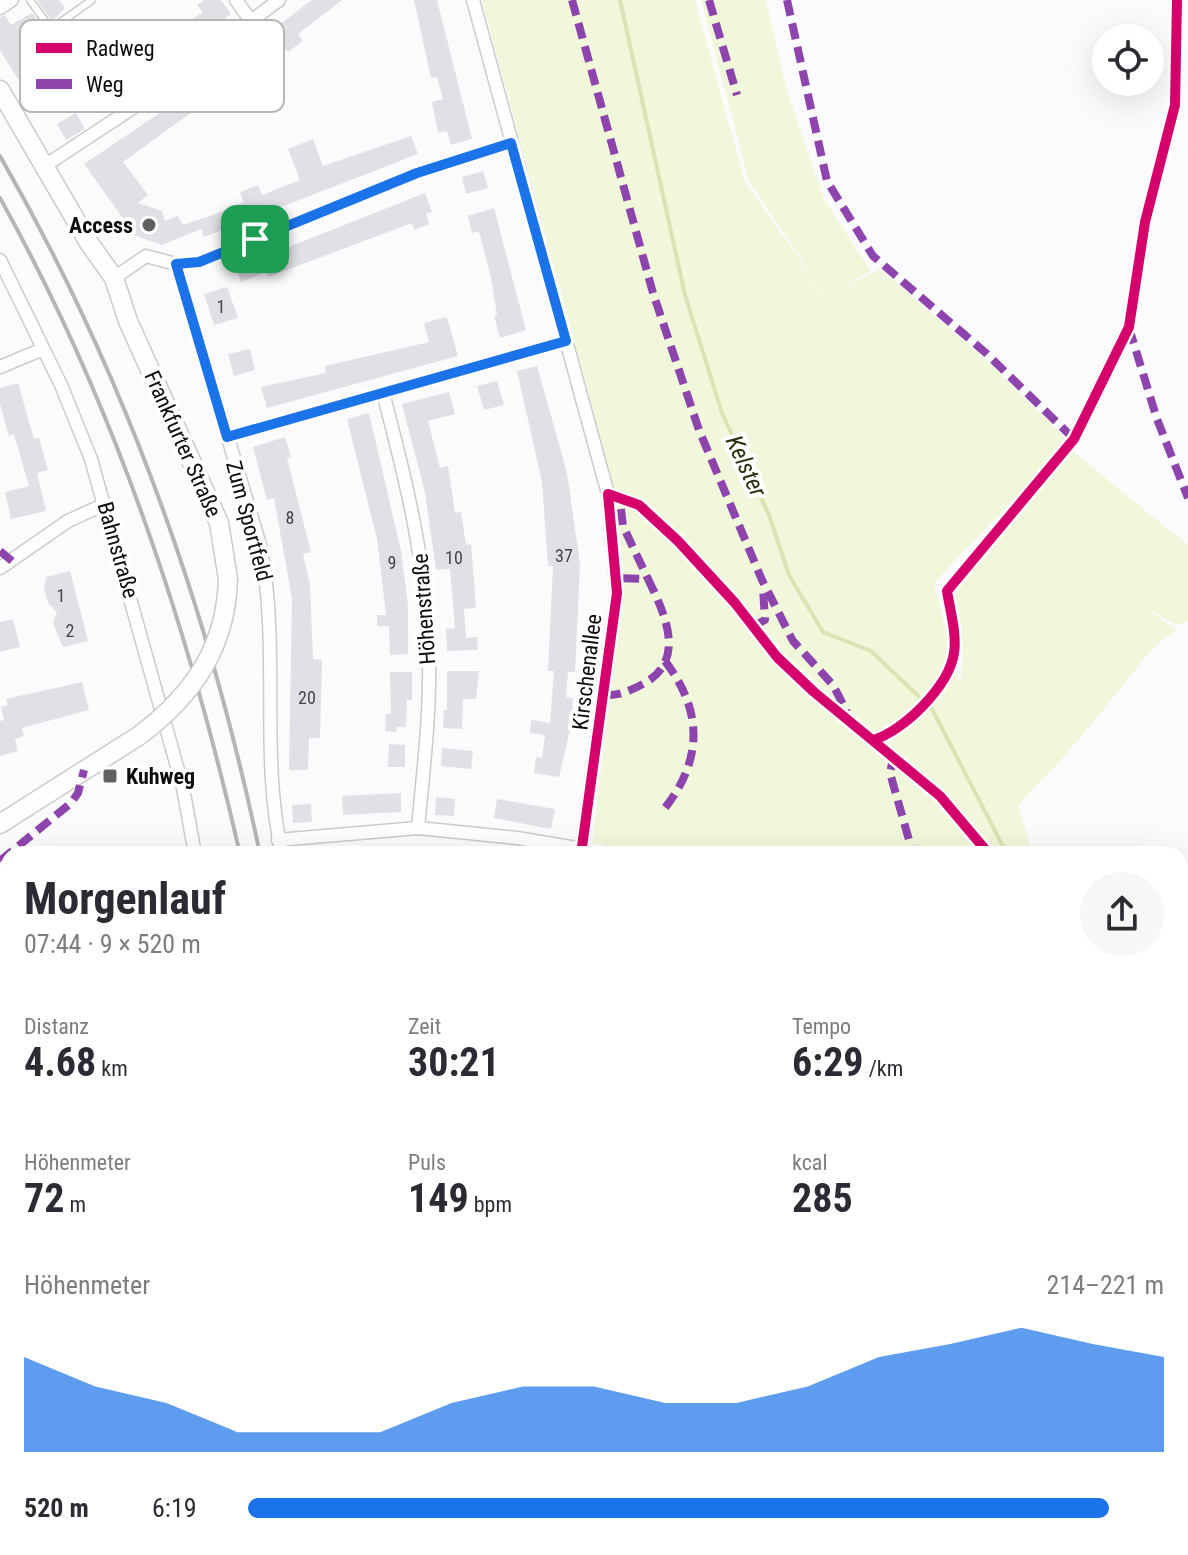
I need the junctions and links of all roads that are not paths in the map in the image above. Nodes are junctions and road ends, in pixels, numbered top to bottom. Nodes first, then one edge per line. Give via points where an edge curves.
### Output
1 (12, 0) edge
2 (30, 0) edge
3 (92, 0) edge
4 (236, 0) edge
5 (279, 0) edge
6 (473, 0) edge
7 (0, 8) edge
8 (44, 20) edge
9 (64, 20) edge
10 (250, 20) joint
11 (0, 90) edge
12 (127, 112) edge
13 (511, 143) junction
14 (46, 165) junction
15 (0, 260) edge
16 (176, 264) junction
17 (114, 278) junction
18 (566, 341) junction
19 (43, 349) junction
20 (0, 367) edge
21 (383, 393) junction
22 (227, 437) junction
23 (105, 504) junction
24 (0, 568) edge
25 (6, 819) edge
26 (418, 828) junction
27 (278, 840) junction
28 (194, 846) edge
29 (280, 846) edge
30 (554, 846) edge
31 (583, 846) edge

1 - 7 street
2 - 8 lane
3 - 9 lane
4 - 10 street
5 - 10 street
6 - 13 street, Kirschenallee
11 - 14 street, Frankfurter Straße
12 - 14 street
13 - 16 street via 417,173 199,262
13 - 18 street, Kirschenallee
14 - 17 street, Frankfurter Straße
15 - 19 street, Bahnstraße
16 - 17 street via 146,256
16 - 22 street, Zum Sportfeld
17 - 25 street, Frankfurter Straße, bridge via 224,541 225,620 211,658 175,706 140,735
18 - 21 street
18 - 31 street, Kirschenallee via 608,494 617,578
19 - 20 street
19 - 23 street, Bahnstraße
21 - 22 street
21 - 26 street, Höhenstraße via 412,504 427,611 428,711
22 - 27 street, Zum Sportfeld via 267,578 272,795
23 - 24 street via 68,521
23 - 28 street, Bahnstraße via 183,788
26 - 27 street
26 - 30 street
27 - 29 street, Zum Sportfeld

